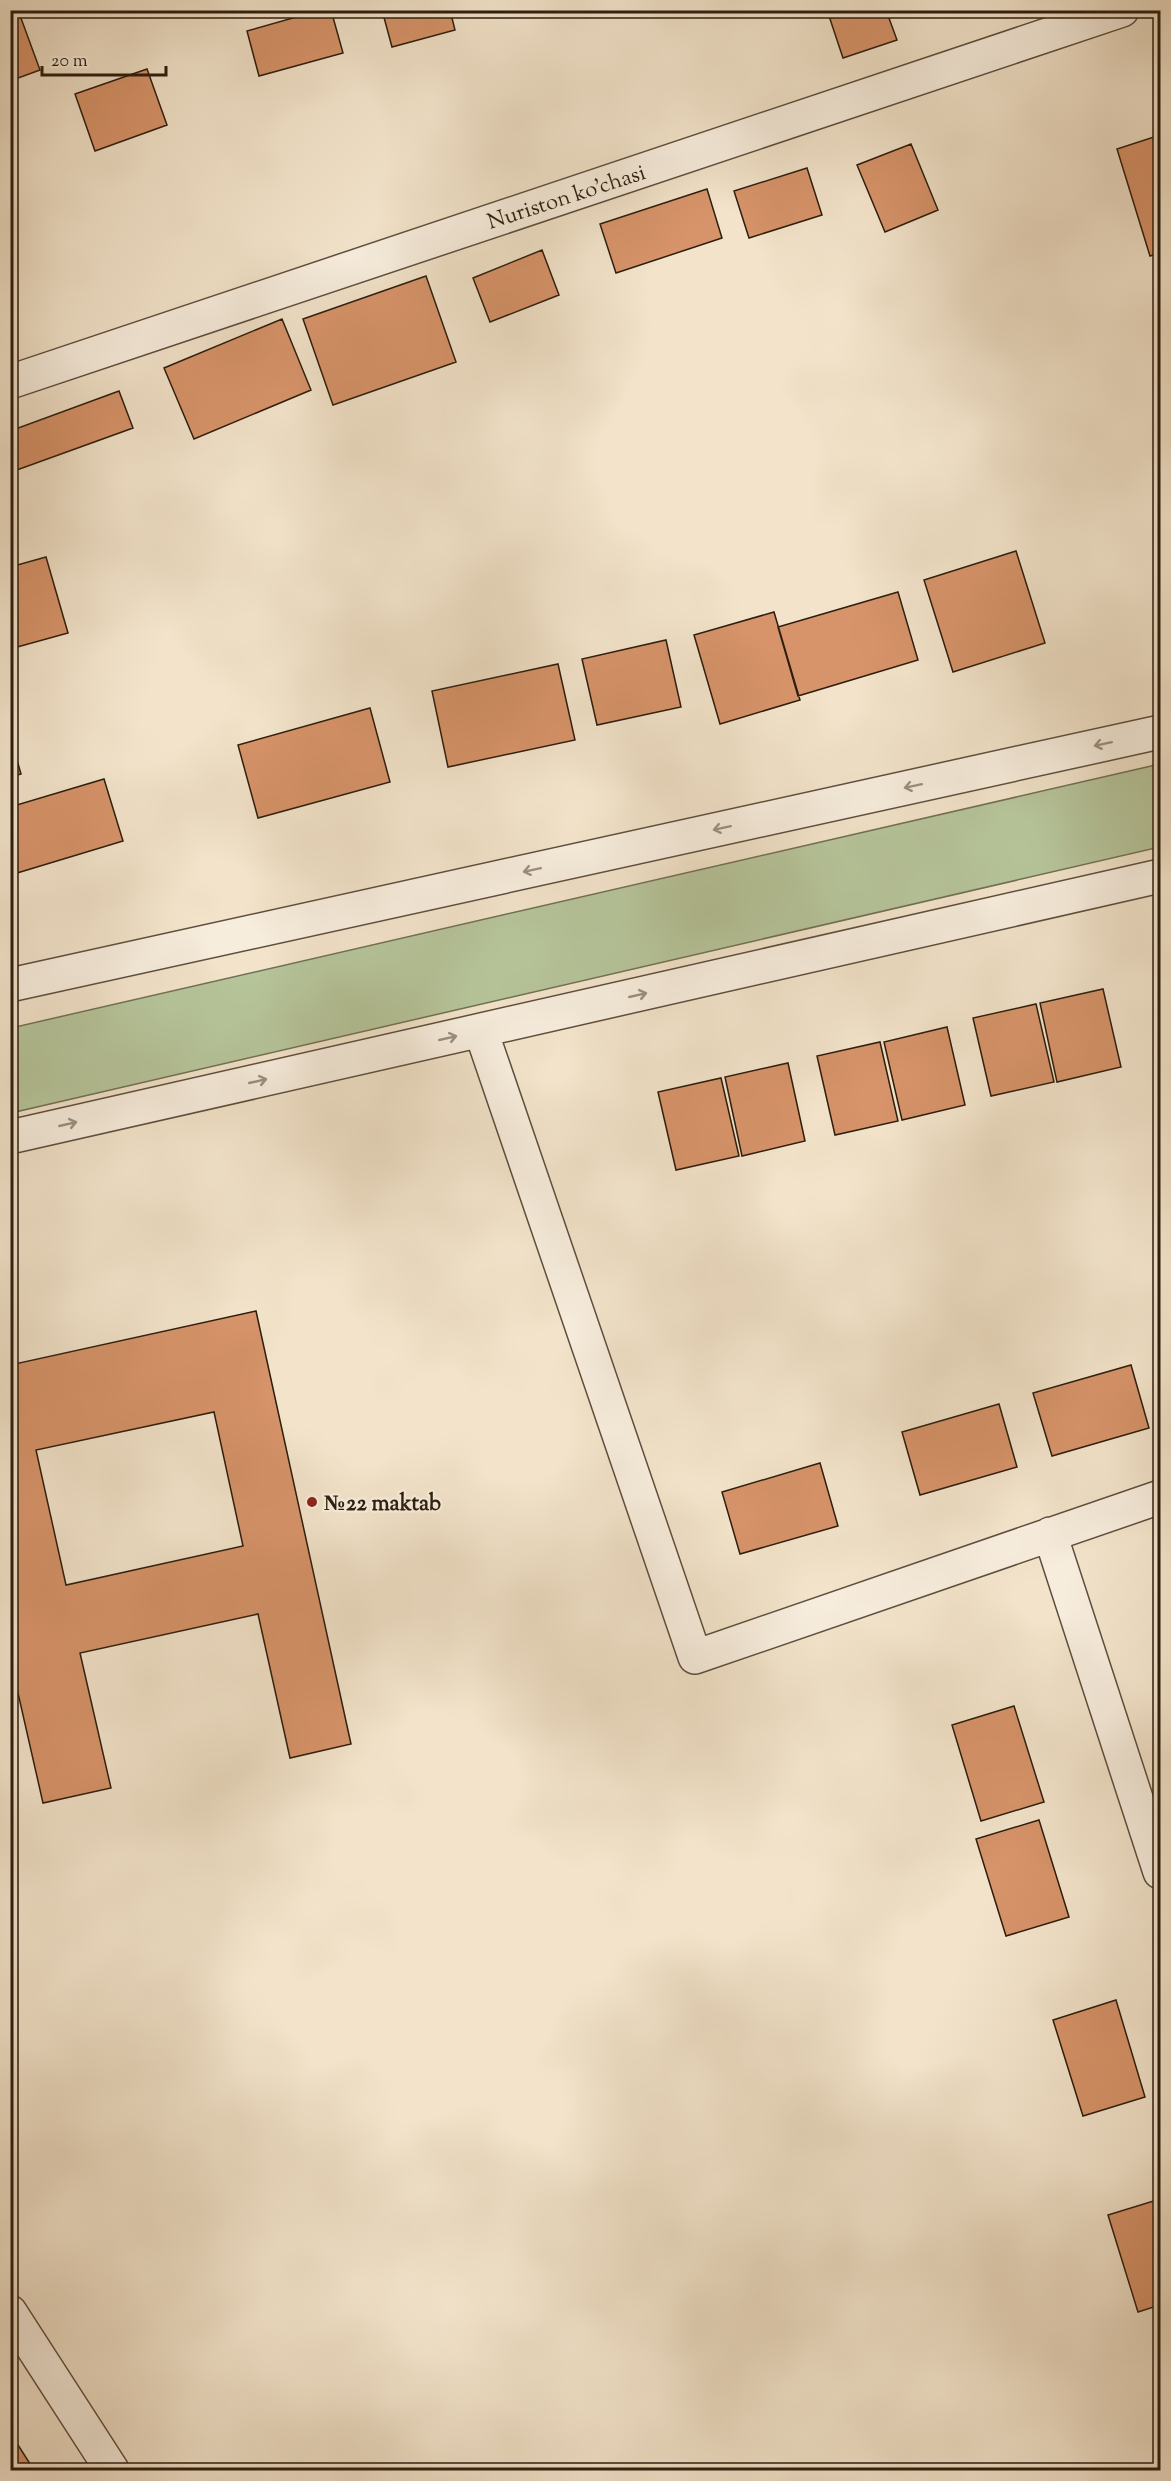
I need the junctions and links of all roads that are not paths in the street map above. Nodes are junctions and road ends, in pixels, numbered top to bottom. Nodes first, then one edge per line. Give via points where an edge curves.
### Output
1 (1122, 10) edge
2 (10, 382) edge
3 (1161, 732) edge
4 (1161, 876) edge
5 (10, 985) edge
6 (481, 1031) junction
7 (10, 1137) edge
8 (1161, 1497) edge
9 (1050, 1534) junction
10 (1161, 1872) edge
11 (10, 2312) edge
12 (112, 2470) edge

1 - 2 street, Nuriston ko'chasi
3 -> 5 street
6 -> 4 street
7 -> 6 street
6 - 9 street via 695,1657
8 - 9 street
9 - 10 street
11 - 12 street

